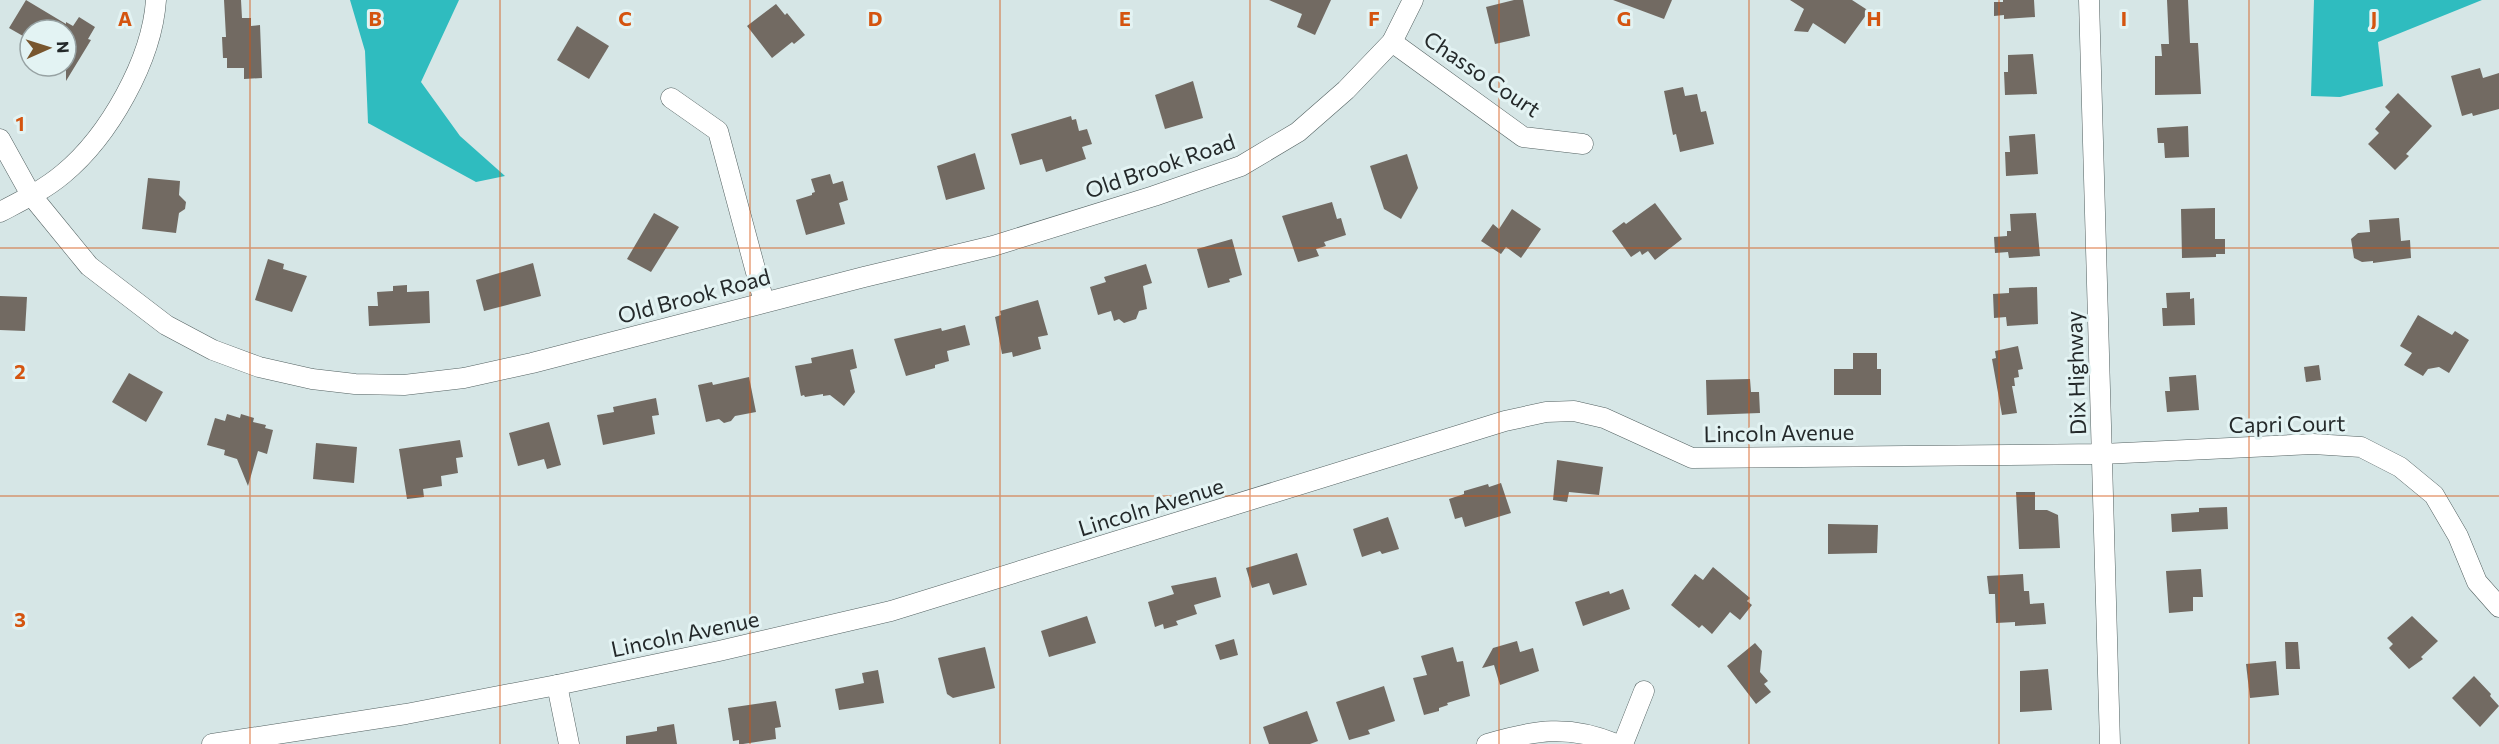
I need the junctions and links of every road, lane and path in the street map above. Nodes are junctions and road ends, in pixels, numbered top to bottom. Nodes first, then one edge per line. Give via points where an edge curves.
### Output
1 (156, 0) edge
2 (1413, 0) edge
3 (2089, 0) edge
4 (1392, 42) junction
5 (671, 98) dead end
6 (0, 139) edge
7 (1582, 144) dead end
8 (31, 195) junction
9 (0, 212) edge
10 (764, 302) junction
11 (2102, 454) junction
12 (2499, 607) edge
13 (557, 685) junction
14 (1644, 691) dead end
15 (212, 744) edge
16 (568, 744) edge
17 (1487, 744) edge
18 (1616, 744) edge
19 (1623, 744) edge
20 (2110, 744) edge

1 - 8 street via 142,57 121,103 95,142 63,175
2 - 4 street, Old Brook Road
3 - 11 street, Dix Highway
4 - 7 street, Chasso Court via 1523,137
4 - 10 street, Old Brook Road via 1298,132 1241,166 993,246
5 - 10 street via 718,131
6 - 8 street, Old Brook Road
8 - 9 street
8 - 10 street, Old Brook Road via 89,266 166,325 213,350 259,367 312,379 404,385 464,378
11 - 12 street, Capri Court via 2313,444 2361,447 2400,467 2434,495 2458,536 2477,582
11 - 13 street, Lincoln Avenue via 1692,458 1604,418 1574,411 1546,412 1505,421 891,611
11 - 20 street, Dix Highway
13 - 15 street, Lincoln Avenue via 406,714
13 - 16 street
14 - 19 street
17 - 18 street via 1563,729

